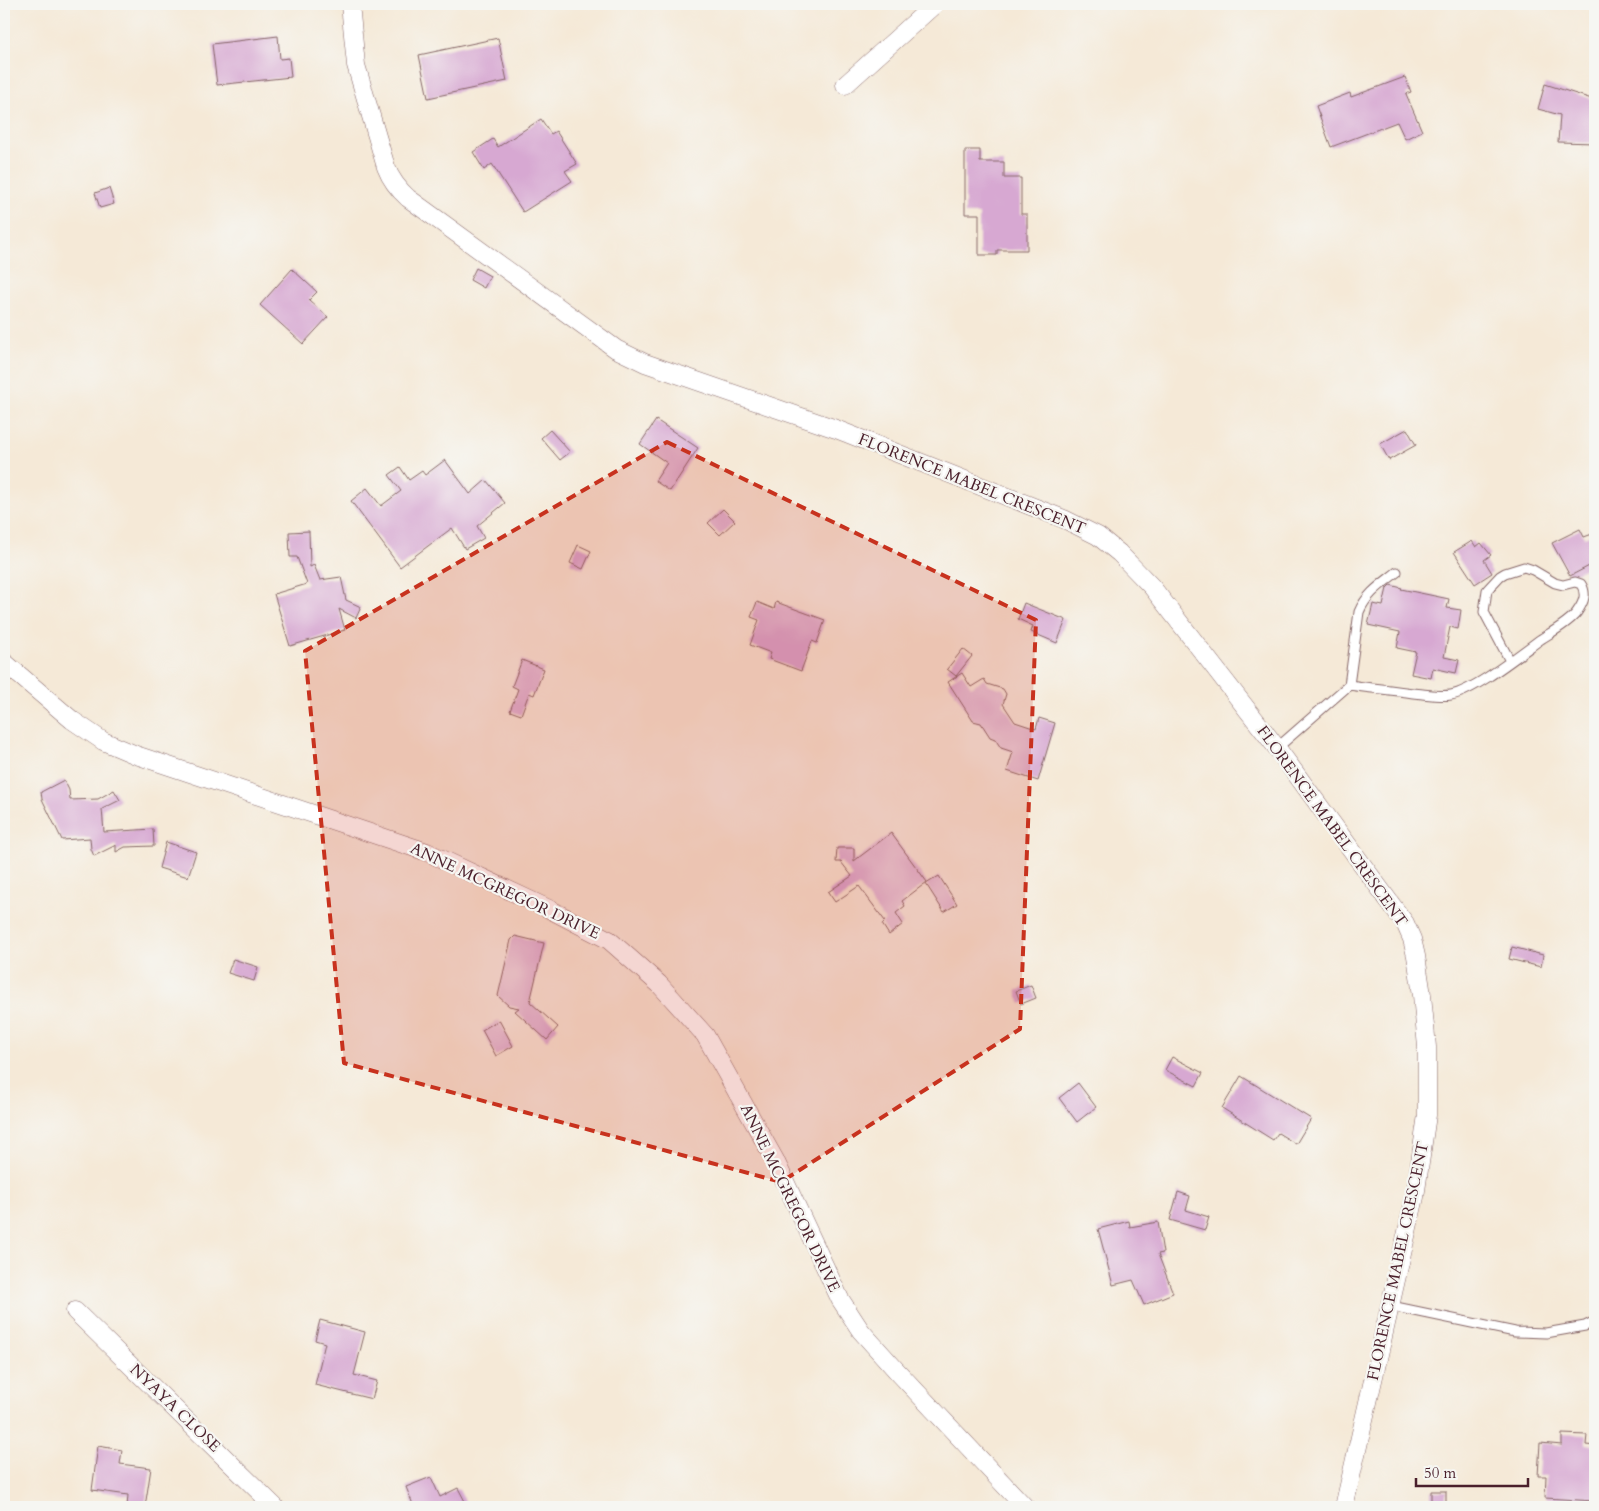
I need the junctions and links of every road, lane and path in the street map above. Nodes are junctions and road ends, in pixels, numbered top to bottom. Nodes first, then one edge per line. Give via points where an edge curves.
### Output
1 (350, 4) edge
2 (935, 4) edge
3 (845, 86) dead end
4 (1397, 572) dead end
5 (1510, 661) junction
6 (4, 662) edge
7 (1349, 685) junction
8 (1277, 748) junction
9 (1391, 1306) junction
10 (75, 1310) dead end
11 (1595, 1321) edge
12 (275, 1507) edge
13 (1025, 1507) edge
14 (1344, 1507) edge

1 - 8 street, FLORENCE MABEL CRESCENT via 356,65 386,166 399,190 408,198 616,349 646,363 836,429 1064,519 1098,536 1120,552 1152,587
2 - 3 street
4 - 7 lane via 1362,603
5 - 5 lane via 1484,612 1488,590 1500,576 1524,568 1555,583 1581,584 1585,590 1584,597 1576,614
5 - 7 lane via 1488,677 1450,696
6 - 13 street, ANNE MCGREGOR DRIVE via 72,720 103,741 136,755 427,852 609,940 659,984 705,1035 775,1160 840,1299 861,1331
7 - 8 lane
8 - 9 street, FLORENCE MABEL CRESCENT via 1405,923 1416,956 1427,1046 1427,1115 1415,1196
9 - 11 lane via 1515,1332 1546,1334
9 - 14 street, FLORENCE MABEL CRESCENT
10 - 12 street, NYAYA CLOSE

